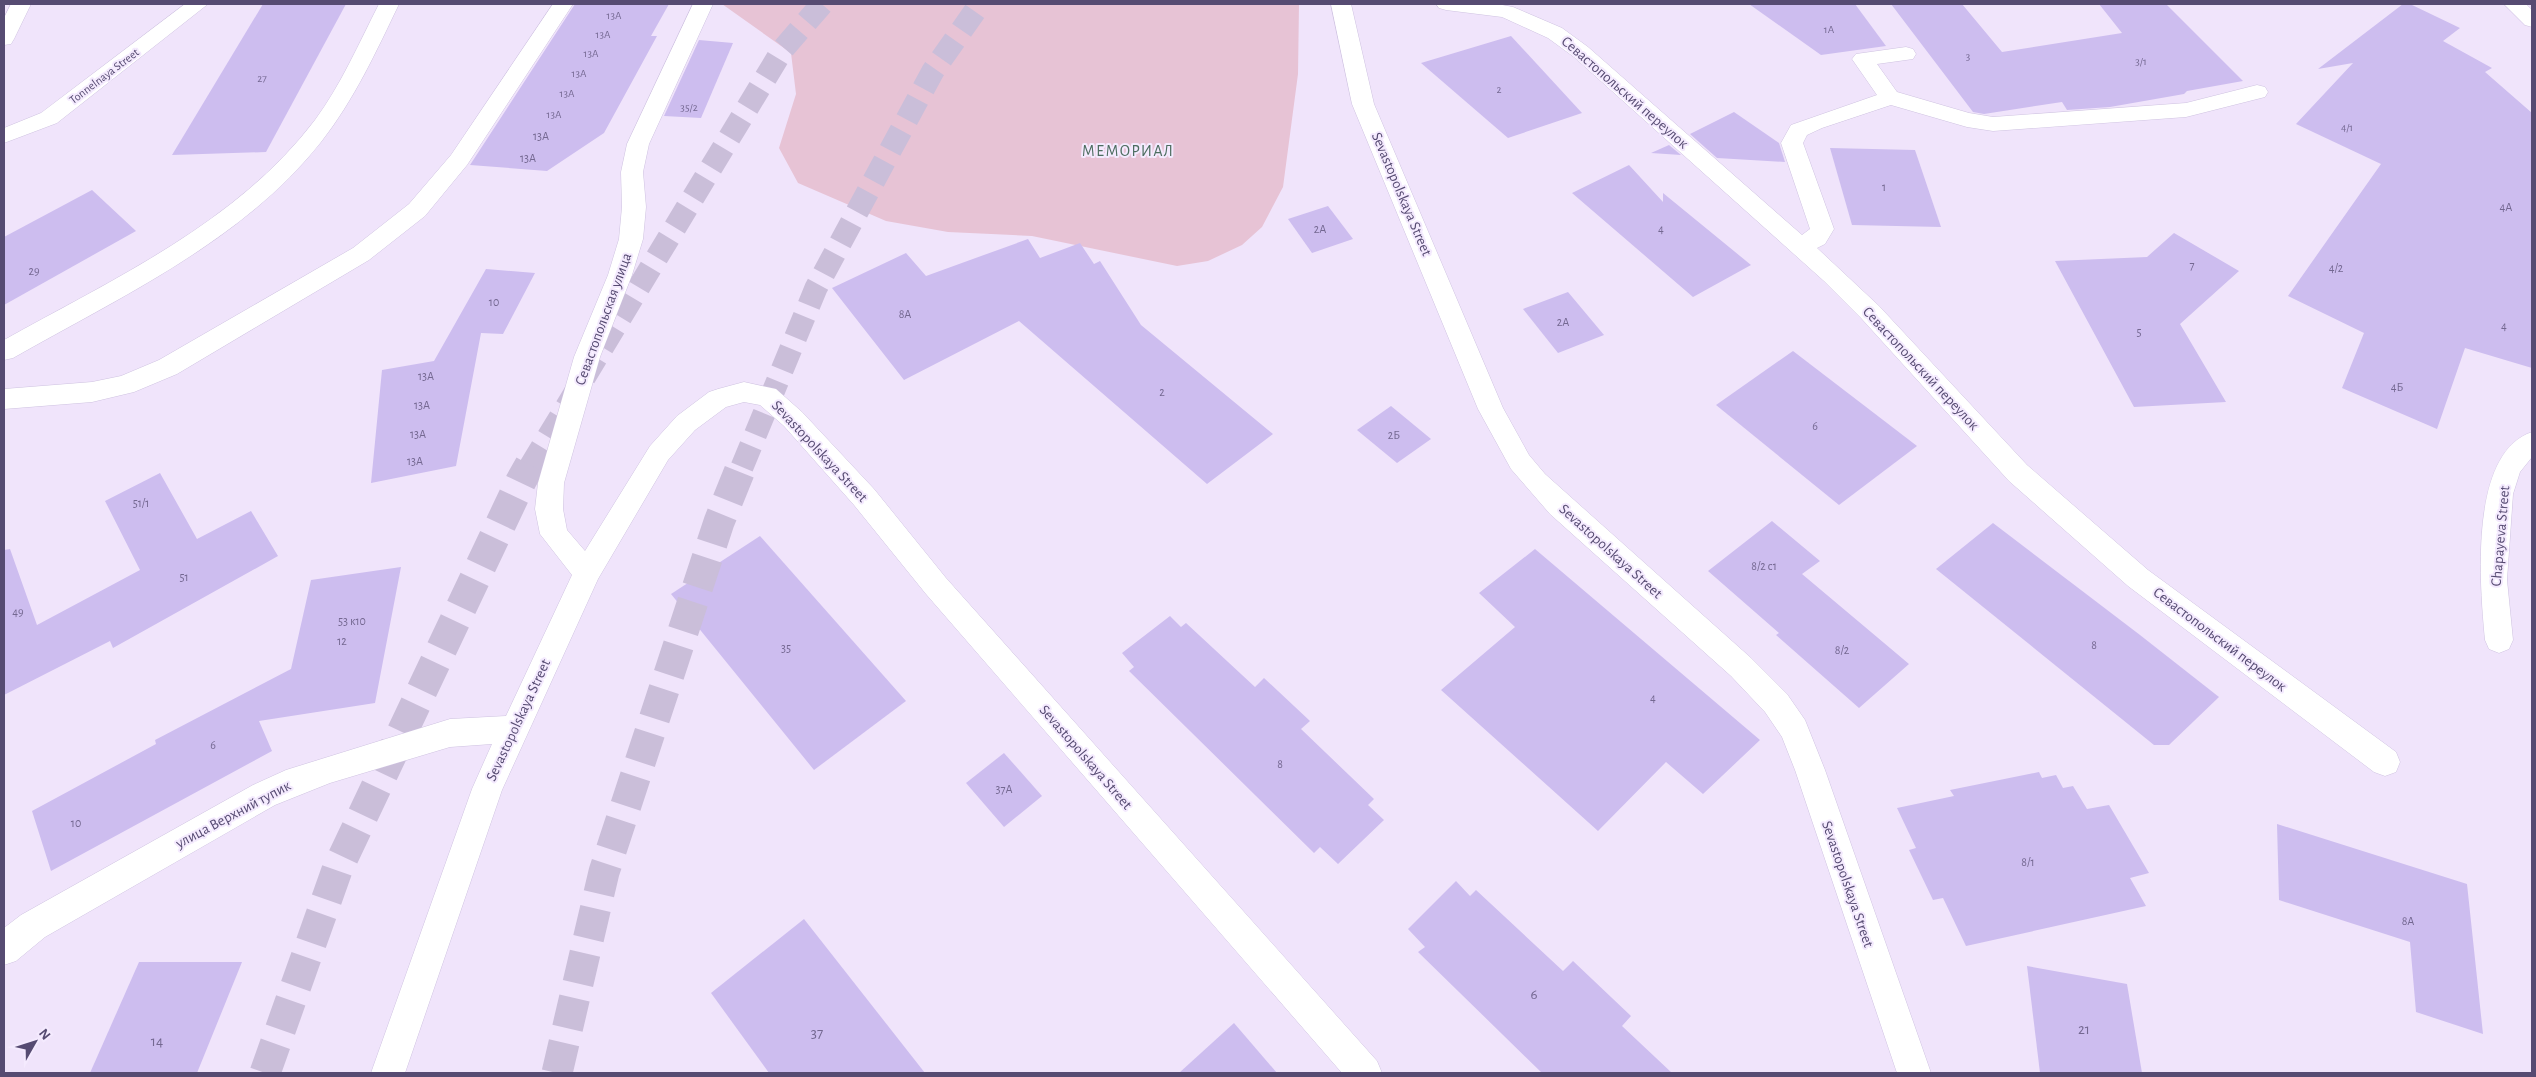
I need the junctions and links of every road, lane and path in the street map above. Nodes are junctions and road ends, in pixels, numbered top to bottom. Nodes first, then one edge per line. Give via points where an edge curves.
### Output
1 (21, 4) edge
2 (198, 4) edge
3 (389, 4) edge
4 (563, 4) edge
5 (702, 4) edge
6 (1341, 4) edge
7 (1446, 4) edge
8 (2514, 4) edge
9 (2532, 21) edge
10 (4, 39) edge
11 (1906, 54) dead end
12 (2257, 92) dead end
13 (1890, 98) junction
14 (4, 136) edge
15 (1800, 246) junction
16 (4, 351) edge
17 (4, 399) edge
18 (2532, 442) edge
19 (587, 573) junction
20 (2499, 640) dead end
21 (514, 729) junction
22 (2385, 762) dead end
23 (4, 949) edge
24 (397, 1067) edge
25 (1364, 1073) edge
26 (1914, 1073) edge

1 - 10 street
2 - 14 street, Tonnelnaya Street via 49,118
3 - 16 street via 352,80 312,138 278,176 235,214 174,254
4 - 17 street via 460,160 417,210 361,254 168,367 125,385 92,392
5 - 19 street, Севастопольская улица via 638,144 632,172 634,208 631,239 587,357 550,484 549,510 554,534
6 - 26 street, Sevastopolskaya Street via 1363,104 1491,409 1520,462 1536,482 1741,667 1776,703 1794,730
7 - 15 street, Севастопольский переулок via 1506,11 1555,33 1581,52
8 - 9 street
11 - 13 street via 1863,59
12 - 13 street via 2186,110 1993,124
13 - 15 street via 1799,130 1792,144 1822,228 1817,238
15 - 22 street, Севастопольский переулок via 1870,312 2018,473 2138,578
18 - 20 street, Chapayeva Street via 2508,468 2500,494 2493,580
19 - 21 street, Sevastopolskaya Street
19 - 25 street, Sevastopolskaya Street via 659,453 686,423 718,399 744,392 767,396 793,419 864,497 936,586
21 - 23 street, улица Верхний тупик via 450,733 297,780 264,795 34,926
21 - 24 street, Sevastopolskaya Street via 487,789

